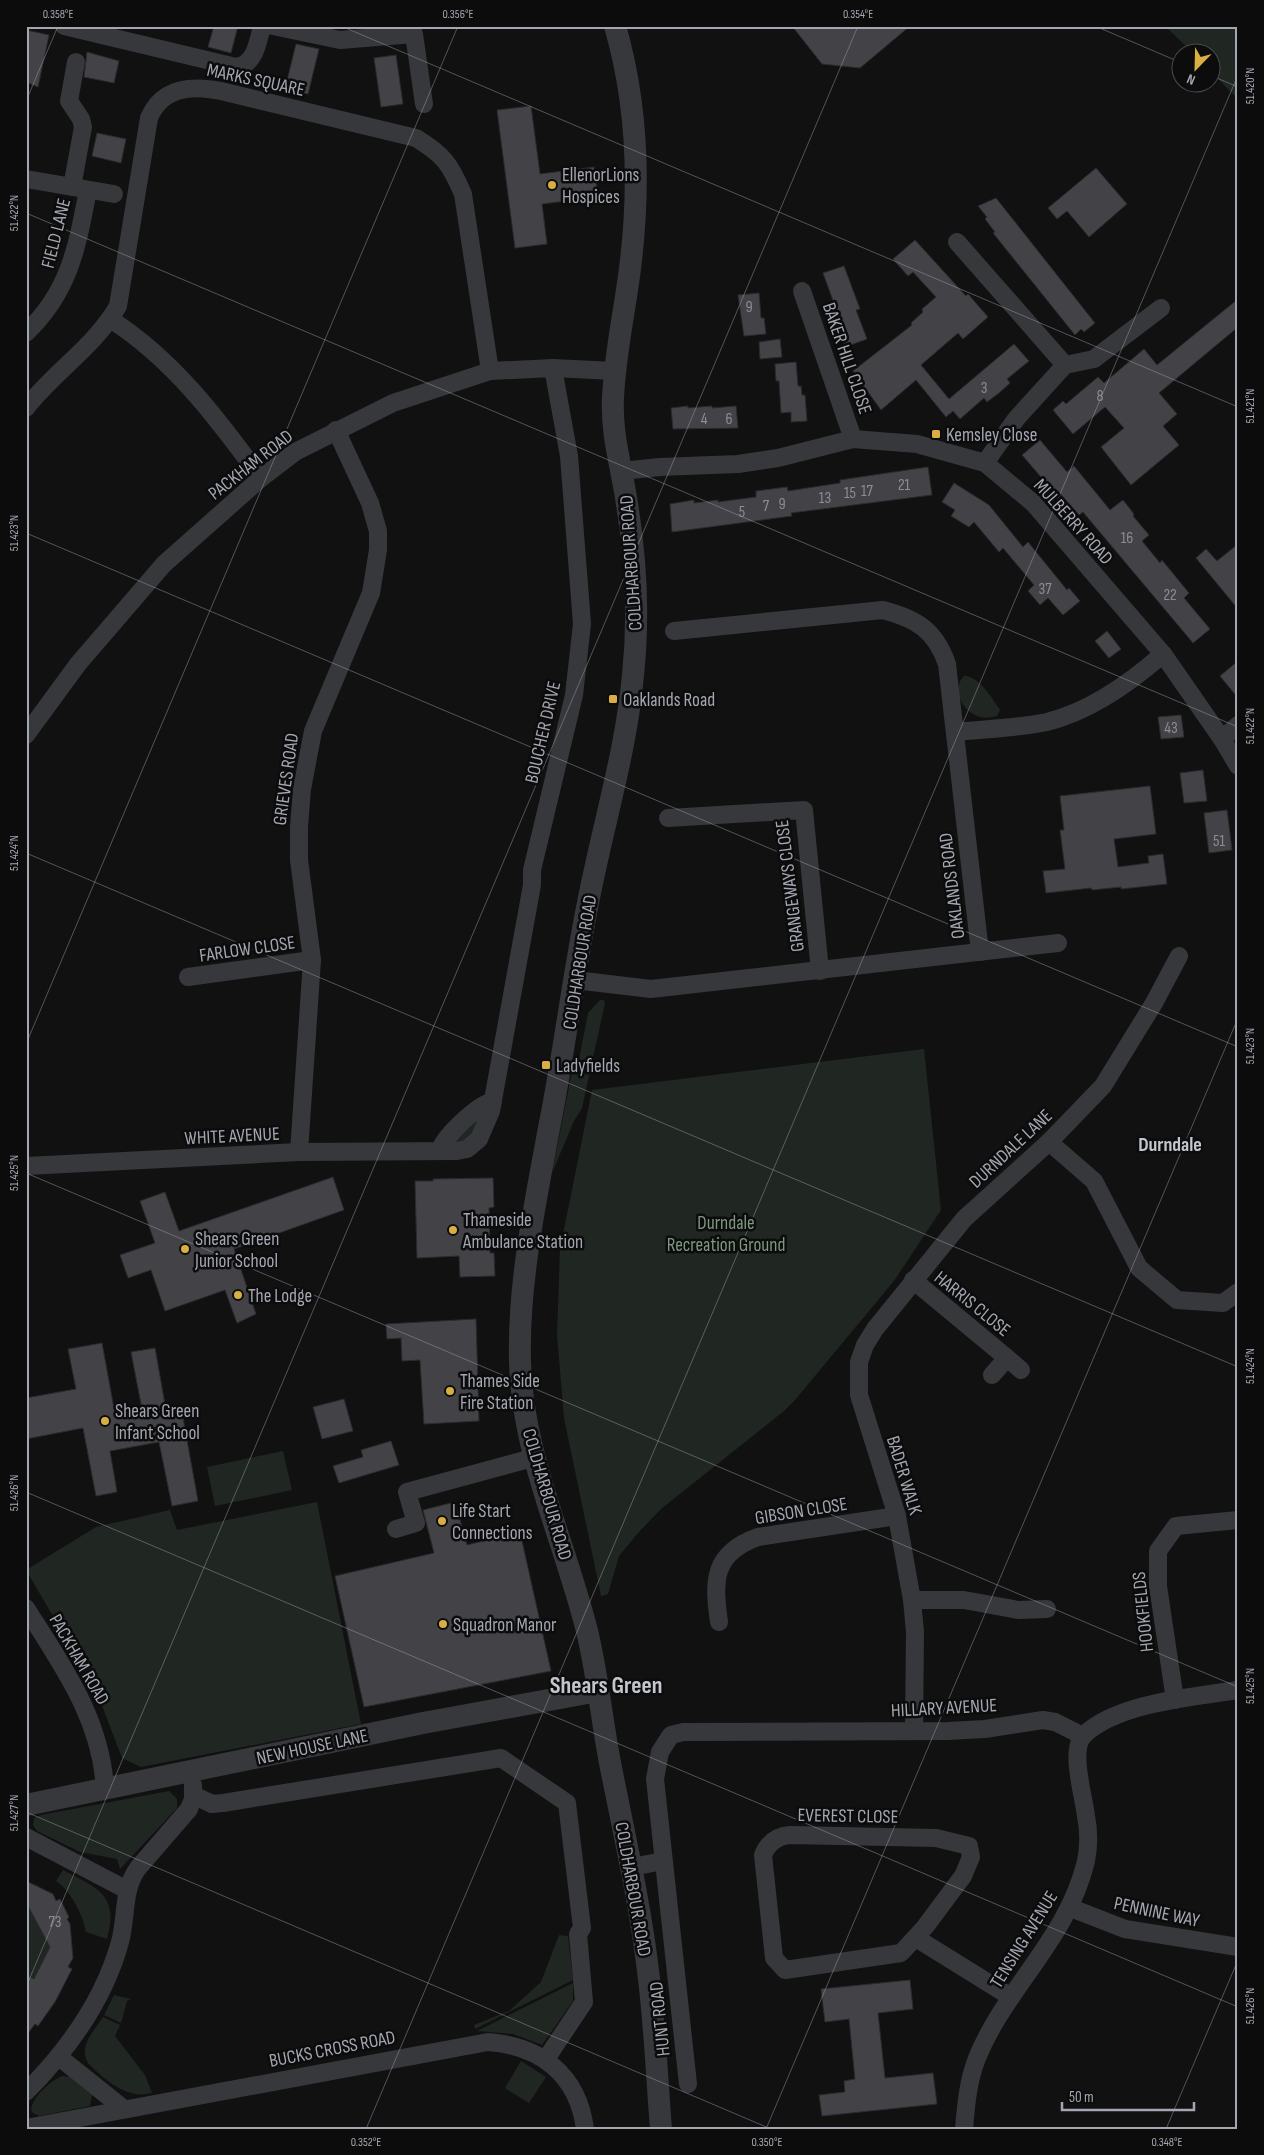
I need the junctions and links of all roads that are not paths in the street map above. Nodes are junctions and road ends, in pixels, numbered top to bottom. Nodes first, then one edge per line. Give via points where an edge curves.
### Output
1 (64, 26) edge
2 (262, 26) edge
3 (273, 26) edge
4 (615, 26) edge
5 (413, 30) edge
6 (76, 62) dead end
7 (424, 104) dead end
8 (26, 179) edge
9 (80, 189) junction
10 (114, 194) dead end
11 (957, 242) dead end
12 (802, 290) dead end
13 (1161, 308) dead end
14 (110, 319) junction
15 (26, 333) edge
16 (1065, 365) junction
17 (553, 368) junction
18 (490, 371) junction
19 (614, 371) junction
20 (26, 408) edge
21 (336, 430) junction
22 (853, 439) junction
23 (985, 463) junction
24 (621, 471) junction
25 (260, 478) junction
26 (674, 631) dead end
27 (1163, 654) junction
28 (1238, 725) edge
29 (955, 732) junction
30 (26, 735) edge
31 (1222, 738) junction
32 (1238, 766) edge
33 (668, 818) dead end
34 (1058, 943) dead end
35 (980, 952) junction
36 (1179, 956) dead end
37 (312, 960) junction
38 (820, 971) junction
39 (188, 977) dead end
40 (575, 980) junction
41 (493, 1102) junction
42 (1049, 1142) junction
43 (440, 1151) junction
44 (299, 1152) junction
45 (26, 1166) edge
46 (913, 1280) junction
47 (1238, 1292) edge
48 (1007, 1358) junction
49 (860, 1362) joint
50 (1022, 1370) dead end
51 (992, 1375) dead end
52 (536, 1457) junction
53 (897, 1516) junction
54 (1238, 1520) edge
55 (396, 1529) dead end
56 (912, 1600) junction
57 (26, 1608) edge
58 (1048, 1608) dead end
59 (719, 1622) dead end
60 (1238, 1690) edge
61 (598, 1691) junction
62 (1175, 1700) junction
63 (914, 1731) junction
64 (1083, 1736) junction
65 (656, 1762) joint
66 (191, 1772) junction
67 (105, 1790) junction
68 (193, 1795) junction
69 (26, 1805) edge
70 (26, 1837) edge
71 (663, 1861) junction
72 (632, 1867) junction
73 (127, 1890) junction
74 (1071, 1908) junction
75 (916, 1938) junction
76 (1238, 1947) edge
77 (1011, 1997) junction
78 (59, 2057) junction
79 (546, 2060) junction
80 (688, 2084) dead end
81 (26, 2092) edge
82 (124, 2109) junction
83 (26, 2128) edge
84 (585, 2129) edge
85 (661, 2129) edge
86 (964, 2129) edge

1 - 2 street via 236,67 251,59
3 - 5 street via 340,40
4 - 19 street, COLDHARBOUR ROAD via 629,84 635,160 632,250
5 - 7 street
6 - 9 street, FIELD LANE via 69,101 83,126
8 - 9 street
9 - 10 street
9 - 15 street, FIELD LANE via 76,253 67,278 46,311
11 - 16 street
12 - 22 street, BAKER HILL CLOSE
13 - 16 street via 1094,359
14 - 18 street, MARKS SQUARE via 120,298 150,116 169,94 190,88 208,89 416,138 434,149 451,166 463,194
14 - 20 street
14 - 25 street via 138,337 170,367 216,417
16 - 23 street via 1016,420
17 - 18 street, PACKHAM ROAD
17 - 19 street, PACKHAM ROAD
17 - 41 street, BOUCHER DRIVE via 569,456 582,624 574,695 532,870
18 - 21 street, PACKHAM ROAD via 393,403
19 - 24 street, COLDHARBOUR ROAD via 612,424
21 - 25 street, PACKHAM ROAD via 295,452
21 - 37 street, GRIEVES ROAD via 370,503 378,531 378,550 371,593 322,706 307,756 300,804 299,848
22 - 23 street, MULBERRY ROAD via 917,444
22 - 24 street, MULBERRY ROAD via 778,458 738,464
23 - 27 street, MULBERRY ROAD via 1034,502
24 - 40 street, COLDHARBOUR ROAD via 634,580 634,675 623,746 593,876
25 - 30 street, PACKHAM ROAD via 164,564 78,664
26 - 29 street, OAKLANDS ROAD via 857,611 883,610 905,616 920,624 942,650 947,664
27 - 29 street via 1106,697 1062,718
27 - 31 street, MULBERRY ROAD
28 - 31 street
29 - 35 street, OAKLANDS ROAD
31 - 32 street, MULBERRY ROAD
33 - 38 street, GRANGEWAYS CLOSE via 804,810
34 - 35 street
35 - 38 street
36 - 42 street, DURNDALE LANE via 1103,1086
37 - 39 street, FARLOW CLOSE
37 - 44 street, GRIEVES ROAD
38 - 40 street via 651,989
40 - 52 street, COLDHARBOUR ROAD via 523,1279 522,1394
41 - 43 street via 482,1105 442,1142
41 - 43 street, BOUCHER DRIVE via 485,1128 476,1143 460,1151
42 - 46 street, DURNDALE LANE via 964,1219
42 - 47 street via 1094,1182 1139,1268 1177,1300 1223,1303
43 - 44 street, WHITE AVENUE
44 - 45 street, WHITE AVENUE
46 - 48 street, HARRIS CLOSE
46 - 49 street, DURNDALE LANE via 875,1329
48 - 50 street, HARRIS CLOSE
48 - 51 street, HARRIS CLOSE
49 - 53 street, BADER WALK via 859,1396
52 - 55 street via 407,1492 416,1523
52 - 61 street, COLDHARBOUR ROAD via 586,1628
53 - 56 street, BADER WALK
53 - 59 street, GIBSON CLOSE via 758,1537 741,1543 726,1557 718,1571 714,1589
54 - 62 street, HOOKFIELDS via 1176,1526 1158,1551 1158,1586
56 - 58 street via 964,1600 1018,1610
56 - 63 street, BADER WALK via 915,1632
57 - 67 street, PACKHAM ROAD via 71,1677 84,1704 98,1744
60 - 62 street
61 - 66 street, NEW HOUSE LANE via 423,1723
61 - 72 street, COLDHARBOUR ROAD
62 - 64 street via 1111,1715
63 - 64 street, HILLARY AVENUE via 976,1730 1042,1720 1055,1722
63 - 65 street, HILLARY AVENUE via 678,1732 664,1744
64 - 74 street, TENSING AVENUE via 1078,1748 1078,1761 1088,1847
65 - 71 street, HUNT ROAD
66 - 67 street, NEW HOUSE LANE
66 - 68 street
67 - 69 street, NEW HOUSE LANE
68 - 73 street via 188,1811 138,1868
68 - 79 street, NEW HOUSE LANE via 212,1804 223,1803 501,1758 567,1803 582,1928 578,1934 585,1998
70 - 73 street
71 - 72 street
71 - 80 street, HUNT ROAD
72 - 85 street, COLDHARBOUR ROAD via 649,1979
73 - 78 street via 123,1931 106,1982 90,2013
74 - 76 street, PENNINE WAY via 1125,1929
74 - 77 street, TENSING AVENUE
75 - 75 street, EVEREST CLOSE via 897,1954 784,1969 774,1958 763,1854 777,1838 790,1835 936,1838 969,1846 971,1853 966,1869
75 - 77 street
77 - 86 street, TENSING AVENUE via 974,2066
78 - 81 street
78 - 82 street
79 - 82 street, BUCKS CROSS ROAD via 515,2045 488,2042
79 - 84 street, BUCKS CROSS ROAD via 573,2089
82 - 83 street, BUCKS CROSS ROAD

